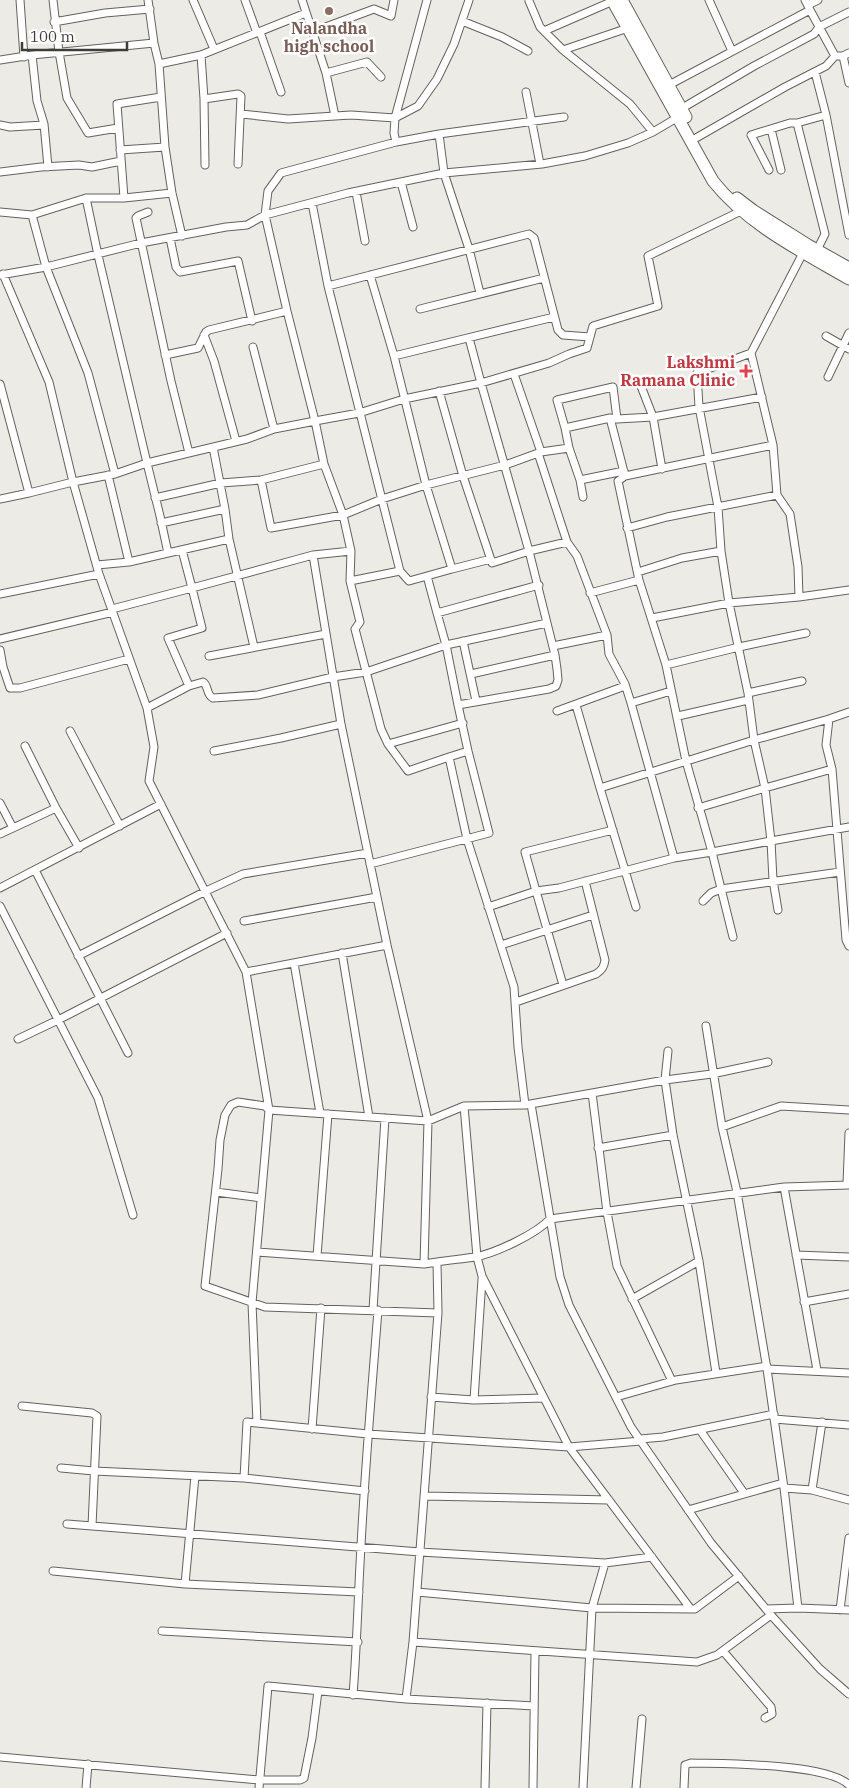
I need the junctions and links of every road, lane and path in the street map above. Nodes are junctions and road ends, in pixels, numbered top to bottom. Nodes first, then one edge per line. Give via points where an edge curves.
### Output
1 (20, 0) edge
2 (53, 0) edge
3 (148, 0) edge
4 (193, 0) edge
5 (245, 0) edge
6 (302, 0) edge
7 (394, 0) edge
8 (427, 0) edge
9 (468, 0) edge
10 (616, 0) edge
11 (709, 0) edge
12 (818, 0) edge
13 (529, 1) edge
14 (808, 5) edge
15 (150, 9) junction
16 (849, 12) edge
17 (306, 13) junction
18 (462, 21) junction
19 (54, 22) junction
20 (819, 27) junction
21 (628, 28) junction
22 (544, 31) junction
23 (259, 32) junction
24 (312, 32) junction
25 (154, 43) junction
26 (214, 49) junction
27 (563, 50) junction
28 (528, 51) dead end
29 (732, 51) junction
30 (59, 52) junction
31 (846, 54) edge
32 (201, 55) junction
33 (28, 56) junction
34 (834, 56) junction
35 (0, 60) edge
36 (159, 64) junction
37 (814, 72) junction
38 (326, 73) junction
39 (382, 77) dead end
40 (849, 82) edge
41 (669, 85) junction
42 (281, 92) dead end
43 (526, 92) dead end
44 (161, 97) junction
45 (204, 99) junction
46 (679, 113) junction
47 (241, 114) junction
48 (826, 115) junction
49 (336, 116) junction
50 (564, 117) dead end
51 (395, 118) junction
52 (532, 121) junction
53 (797, 123) junction
54 (0, 125) edge
55 (44, 125) junction
56 (118, 128) junction
57 (771, 129) junction
58 (653, 132) junction
59 (439, 134) junction
60 (696, 138) junction
61 (396, 142) junction
62 (165, 147) junction
63 (120, 150) junction
64 (122, 161) junction
65 (238, 164) dead end
66 (540, 164) junction
67 (206, 165) dead end
68 (48, 167) junction
69 (769, 170) dead end
70 (781, 170) dead end
71 (0, 172) edge
72 (444, 173) junction
73 (401, 182) junction
74 (356, 192) junction
75 (172, 194) junction
76 (86, 198) junction
77 (124, 198) junction
78 (312, 202) junction
79 (741, 211) junction
80 (0, 212) edge
81 (148, 212) dead end
82 (32, 215) junction
83 (265, 215) junction
84 (413, 227) dead end
85 (849, 235) edge
86 (182, 236) junction
87 (170, 238) junction
88 (365, 241) dead end
89 (141, 243) junction
90 (469, 249) junction
91 (809, 249) junction
92 (98, 255) junction
93 (46, 267) junction
94 (849, 268) edge
95 (2, 274) edge
96 (370, 275) junction
97 (544, 278) junction
98 (849, 279) edge
99 (328, 286) junction
100 (480, 293) junction
101 (420, 310) dead end
102 (287, 311) junction
103 (554, 317) junction
104 (252, 321) junction
105 (849, 333) edge
106 (204, 335) junction
107 (826, 336) dead end
108 (590, 337) junction
109 (469, 338) junction
110 (253, 347) dead end
111 (846, 347) edge
112 (751, 353) junction
113 (165, 355) junction
114 (394, 356) junction
115 (514, 374) junction
116 (828, 376) dead end
117 (639, 381) dead end
118 (481, 383) junction
119 (0, 384) edge
120 (439, 391) junction
121 (762, 397) junction
122 (404, 399) junction
123 (699, 407) junction
124 (360, 414) junction
125 (653, 417) junction
126 (613, 419) junction
127 (315, 421) junction
128 (564, 428) junction
129 (274, 429) junction
130 (236, 441) junction
131 (773, 445) junction
132 (214, 447) junction
133 (569, 448) junction
134 (189, 453) junction
135 (540, 453) junction
136 (709, 459) junction
137 (147, 464) junction
138 (324, 464) junction
139 (505, 465) junction
140 (662, 469) junction
141 (624, 473) junction
142 (112, 474) junction
143 (463, 476) junction
144 (261, 480) junction
145 (580, 480) junction
146 (73, 482) junction
147 (221, 483) junction
148 (426, 485) junction
149 (29, 493) junction
150 (777, 495) junction
151 (584, 496) dead end
152 (155, 498) junction
153 (0, 499) edge
154 (382, 499) junction
155 (718, 507) junction
156 (225, 509) junction
157 (343, 514) junction
158 (161, 523) junction
159 (627, 528) junction
160 (228, 539) junction
161 (567, 542) junction
162 (182, 550) junction
163 (351, 551) junction
164 (529, 551) junction
165 (721, 551) junction
166 (168, 554) junction
167 (313, 555) junction
168 (491, 559) junction
169 (129, 562) junction
170 (97, 565) junction
171 (452, 569) junction
172 (400, 571) junction
173 (638, 572) junction
174 (99, 574) junction
175 (238, 574) junction
176 (427, 576) junction
177 (640, 580) junction
178 (350, 581) junction
179 (539, 585) junction
180 (192, 588) junction
181 (849, 590) edge
182 (590, 593) junction
183 (0, 594) edge
184 (799, 597) junction
185 (729, 603) junction
186 (112, 610) junction
187 (438, 613) junction
188 (652, 618) junction
189 (547, 623) junction
190 (806, 633) dead end
191 (326, 634) junction
192 (607, 636) junction
193 (0, 640) edge
194 (464, 642) junction
195 (446, 645) junction
196 (553, 646) junction
197 (739, 646) junction
198 (254, 647) junction
199 (0, 650) edge
200 (210, 656) dead end
201 (555, 656) junction
202 (129, 659) junction
203 (666, 665) junction
204 (366, 672) junction
205 (470, 674) junction
206 (333, 677) junction
207 (802, 680) dead end
208 (189, 686) junction
209 (625, 686) junction
210 (671, 691) junction
211 (748, 696) junction
212 (476, 701) junction
213 (631, 703) junction
214 (458, 705) junction
215 (576, 705) junction
216 (147, 708) junction
217 (556, 711) dead end
218 (849, 712) edge
219 (678, 716) junction
220 (828, 719) junction
221 (463, 723) junction
222 (341, 724) junction
223 (70, 731) dead end
224 (754, 740) junction
225 (388, 744) junction
226 (25, 746) dead end
227 (214, 750) dead end
228 (468, 751) junction
229 (449, 757) junction
230 (686, 761) junction
231 (832, 769) junction
232 (650, 772) junction
233 (600, 788) junction
234 (765, 788) junction
235 (0, 803) edge
236 (161, 804) junction
237 (56, 808) junction
238 (698, 808) junction
239 (120, 826) junction
240 (849, 827) edge
241 (13, 828) junction
242 (613, 830) junction
243 (836, 830) junction
244 (0, 834) edge
245 (466, 839) junction
246 (771, 841) junction
247 (78, 848) junction
248 (712, 852) junction
249 (368, 853) junction
250 (674, 858) junction
251 (370, 864) junction
252 (35, 870) junction
253 (625, 870) junction
254 (840, 872) junction
255 (773, 880) junction
256 (585, 881) junction
257 (0, 888) edge
258 (721, 889) junction
259 (206, 891) junction
260 (536, 891) junction
261 (377, 898) junction
262 (703, 901) dead end
263 (0, 906) edge
264 (488, 906) junction
265 (636, 907) dead end
266 (778, 910) dead end
267 (593, 915) junction
268 (244, 921) dead end
269 (547, 929) junction
270 (227, 933) junction
271 (733, 937) dead end
272 (387, 945) junction
273 (501, 945) junction
274 (849, 946) edge
275 (342, 953) junction
276 (78, 956) junction
277 (294, 963) junction
278 (246, 972) junction
279 (563, 986) junction
280 (100, 999) junction
281 (516, 1002) junction
282 (58, 1020) junction
283 (706, 1026) dead end
284 (18, 1039) dead end
285 (668, 1051) dead end
286 (128, 1052) dead end
287 (768, 1062) dead end
288 (712, 1074) junction
289 (665, 1080) junction
290 (592, 1093) junction
291 (528, 1105) junction
292 (464, 1106) junction
293 (269, 1110) junction
294 (849, 1110) edge
295 (324, 1114) junction
296 (368, 1117) junction
297 (385, 1118) junction
298 (428, 1121) junction
299 (722, 1127) junction
300 (849, 1133) edge
301 (673, 1135) junction
302 (598, 1148) junction
303 (848, 1184) edge
304 (784, 1187) junction
305 (216, 1192) junction
306 (737, 1192) junction
307 (261, 1198) junction
308 (687, 1201) junction
309 (607, 1212) junction
310 (133, 1215) dead end
311 (550, 1219) junction
312 (256, 1252) junction
313 (796, 1255) junction
314 (317, 1256) junction
315 (477, 1257) junction
316 (849, 1257) edge
317 (376, 1260) junction
318 (699, 1261) junction
319 (436, 1262) junction
320 (424, 1264) junction
321 (482, 1276) junction
322 (849, 1294) edge
323 (632, 1299) junction
324 (804, 1302) junction
325 (252, 1303) junction
326 (321, 1308) junction
327 (375, 1310) junction
328 (438, 1313) junction
329 (767, 1368) junction
330 (816, 1370) junction
331 (849, 1372) edge
332 (716, 1373) junction
333 (672, 1381) junction
334 (432, 1397) junction
335 (616, 1397) junction
336 (544, 1398) junction
337 (474, 1400) junction
338 (22, 1406) dead end
339 (774, 1417) junction
340 (822, 1422) junction
341 (257, 1423) junction
342 (849, 1425) edge
343 (312, 1429) junction
344 (700, 1430) junction
345 (368, 1434) junction
346 (428, 1439) junction
347 (641, 1440) junction
348 (569, 1447) junction
349 (61, 1468) dead end
350 (94, 1472) junction
351 (195, 1476) junction
352 (244, 1478) junction
353 (783, 1486) junction
354 (812, 1490) junction
355 (365, 1491) junction
356 (744, 1493) junction
357 (424, 1496) junction
358 (609, 1500) junction
359 (849, 1500) edge
360 (688, 1510) junction
361 (67, 1524) dead end
362 (92, 1526) junction
363 (190, 1534) junction
364 (849, 1538) edge
365 (361, 1547) junction
366 (420, 1552) junction
367 (652, 1557) junction
368 (605, 1563) junction
369 (53, 1571) dead end
370 (739, 1576) junction
371 (185, 1584) junction
372 (360, 1592) junction
373 (417, 1592) junction
374 (592, 1608) junction
375 (690, 1608) junction
376 (798, 1608) junction
377 (768, 1612) junction
378 (845, 1612) edge
379 (162, 1631) dead end
380 (358, 1642) junction
381 (413, 1642) junction
382 (535, 1651) junction
383 (723, 1651) junction
384 (590, 1654) junction
385 (318, 1691) junction
386 (353, 1694) junction
387 (849, 1694) edge
388 (406, 1699) junction
389 (487, 1703) junction
390 (534, 1706) junction
391 (765, 1718) dead end
392 (642, 1719) dead end
393 (0, 1757) edge
394 (88, 1764) junction
395 (259, 1784) edge
396 (849, 1785) edge
397 (86, 1788) edge
398 (485, 1788) edge
399 (533, 1788) edge
400 (583, 1788) edge
401 (636, 1788) edge
402 (684, 1788) edge

1 - 33 street
2 - 19 street
3 - 15 street
4 - 26 street
5 - 23 street
6 - 17 street
7 - 24 street via 391,16 374,9
8 - 51 street
9 - 18 street
10 - 21 main road
10 - 22 street
10 - 41 main road
11 - 29 street
12 - 14 street
13 - 22 street
14 - 20 street
14 - 29 street
15 - 19 street
15 - 25 street
16 - 20 street
17 - 23 street
17 - 24 street
18 - 28 street
18 - 51 street via 437,80 418,106
19 - 30 street
20 - 34 street
20 - 46 street via 814,34 754,66
21 - 27 street
21 - 46 main road
22 - 27 street
23 - 26 street
23 - 42 street
24 - 38 street
25 - 30 street
25 - 36 street
26 - 32 street
27 - 58 street via 630,104
29 - 41 street
30 - 33 street
30 - 56 street via 67,98 87,132
31 - 34 street
31 - 40 street
32 - 36 street
32 - 45 street
33 - 35 street
33 - 55 street
34 - 37 street via 826,66
36 - 44 street
37 - 48 street
37 - 60 street
38 - 39 street via 367,62
38 - 49 street
41 - 46 main road
43 - 52 street
44 - 56 street via 117,104
44 - 62 street
45 - 47 street via 238,94
45 - 67 street
46 - 58 street
46 - 60 main road
46 - 79 main road via 713,181
47 - 49 street via 288,119
47 - 65 street
48 - 53 street
48 - 85 street
49 - 51 street
50 - 52 street
51 - 61 street
52 - 59 street
52 - 66 street
53 - 57 street
53 - 91 street via 824,234
54 - 55 street
55 - 68 street
56 - 63 street
57 - 69 street via 750,135
57 - 70 street
58 - 66 street via 585,156
59 - 61 street
59 - 72 street
60 - 91 main road via 725,184 743,203
61 - 83 street via 281,173 268,191
62 - 63 street
62 - 75 street
63 - 64 street
64 - 68 street via 92,167
64 - 77 street
66 - 72 street
68 - 71 street
72 - 73 street
72 - 90 street
73 - 74 street
73 - 84 street
74 - 78 street
74 - 88 street
75 - 77 street
75 - 86 street
76 - 77 street
76 - 82 street
76 - 92 street
78 - 83 street
78 - 99 street
79 - 91 main road
79 - 108 street via 648,256 658,306 593,326
80 - 82 street
81 - 89 street via 136,218
82 - 93 street
83 - 86 street via 247,225
83 - 102 street
86 - 87 street
87 - 89 street
87 - 104 street via 180,272 238,261
89 - 92 street
89 - 113 street
90 - 96 street
90 - 97 street via 531,234
90 - 100 street
91 - 94 main road
91 - 98 main road
91 - 112 street
92 - 93 street
92 - 137 street
93 - 95 street
93 - 142 street via 88,373
95 - 146 street via 49,382
96 - 99 street
96 - 114 street
97 - 100 street
97 - 103 street
99 - 124 street
100 - 101 street
102 - 104 street
102 - 127 street
103 - 108 street via 563,335
103 - 109 street
104 - 106 street via 209,330
105 - 111 street
106 - 113 street via 198,348
106 - 130 street
107 - 111 street
108 - 115 street via 586,348
109 - 114 street
109 - 118 street
110 - 129 street
111 - 116 street
112 - 121 street
112 - 123 street via 697,373
113 - 134 street
114 - 122 street
115 - 118 street
115 - 135 street
117 - 125 street
118 - 120 street
118 - 139 street
119 - 149 street
120 - 122 street
120 - 143 street
121 - 123 street
121 - 131 street
122 - 124 street
122 - 148 street
123 - 125 street
123 - 136 street
124 - 127 street
124 - 154 street
125 - 126 street
125 - 140 street
126 - 128 street
126 - 128 street via 613,387 557,400
126 - 141 street
127 - 129 street
127 - 138 street
128 - 133 street
129 - 130 street
130 - 132 street
131 - 136 street
131 - 150 street
132 - 134 street
132 - 147 street
133 - 135 street
133 - 145 street
134 - 137 street
135 - 139 street
135 - 161 street
136 - 140 street
136 - 155 street
137 - 142 street
137 - 152 street
138 - 144 street
138 - 157 street
139 - 143 street
139 - 164 street
140 - 141 street
141 - 145 street
141 - 159 street via 618,481
142 - 146 street
142 - 169 street
143 - 148 street
143 - 168 street
144 - 147 street
144 - 157 street via 272,528
145 - 151 street
146 - 149 street
146 - 170 street
147 - 152 street
147 - 156 street
148 - 154 street
148 - 171 street
149 - 153 street
150 - 155 street
150 - 184 street via 790,514
152 - 158 street
154 - 157 street
154 - 172 street
155 - 159 street
155 - 165 street
156 - 158 street
156 - 160 street
157 - 163 street
158 - 166 street
159 - 173 street
160 - 162 street
160 - 175 street
161 - 164 street
161 - 182 street via 577,556
162 - 166 street
162 - 180 street
163 - 167 street
163 - 178 street
164 - 168 street via 495,563
164 - 179 street
165 - 173 street via 682,558
165 - 185 street
166 - 169 street
167 - 175 street
167 - 191 street
168 - 171 street
169 - 170 street
170 - 174 street
171 - 176 street
172 - 176 street via 409,581
172 - 178 street
173 - 177 street
174 - 183 street
174 - 186 street
175 - 180 street
175 - 198 street
176 - 187 street
177 - 182 street
177 - 188 street
178 - 204 street via 360,622 355,629
179 - 187 street
179 - 189 street
180 - 186 street
180 - 208 street via 202,628 168,638
181 - 184 street
182 - 192 street
184 - 185 street
185 - 188 street
185 - 197 street
186 - 193 street
186 - 202 street
187 - 195 street
188 - 203 street
189 - 194 street
189 - 196 street
190 - 197 street
191 - 198 street
191 - 206 street
192 - 196 street
192 - 209 street via 610,654
194 - 195 street
194 - 205 street
195 - 204 street
195 - 214 street
196 - 201 street
197 - 203 street
197 - 211 street
198 - 200 street
199 - 202 street via 10,688
201 - 205 street
201 - 212 street via 558,680 556,686 549,690
202 - 216 street
203 - 210 street
204 - 206 street
204 - 225 street via 380,728
205 - 212 street
206 - 208 street via 258,695 213,698 203,682
206 - 222 street
207 - 211 street
208 - 216 street
209 - 213 street
209 - 215 street
210 - 213 street
210 - 219 street
211 - 219 street
211 - 224 street
212 - 214 street
213 - 232 street
214 - 221 street
215 - 217 street
215 - 233 street
216 - 236 street via 154,746 149,781
218 - 220 street
219 - 230 street
220 - 224 street
220 - 231 street via 826,745
221 - 225 street
221 - 228 street
222 - 227 street
222 - 249 street
223 - 239 street
224 - 230 street
224 - 234 street
225 - 229 street via 408,771
226 - 237 street
228 - 229 street
228 - 245 street via 490,833
229 - 245 street
230 - 232 street
230 - 238 street
231 - 234 street
231 - 243 street
232 - 233 street
232 - 250 street
233 - 242 street
234 - 238 street
234 - 246 street
235 - 241 street
236 - 239 street
236 - 259 street
237 - 241 street
237 - 247 street
238 - 248 street
239 - 247 street
240 - 243 street
241 - 244 street
242 - 253 street
242 - 260 street via 525,852
243 - 246 street
243 - 254 street
245 - 251 street
245 - 264 street
246 - 248 street
246 - 255 street
247 - 252 street
248 - 250 street
248 - 258 street
249 - 251 street
249 - 259 street via 243,874
250 - 253 street
251 - 261 street
252 - 257 street
252 - 276 street
253 - 256 street
253 - 265 street
254 - 255 street
254 - 274 street
255 - 258 street
255 - 266 street
256 - 260 street
256 - 267 street
258 - 262 street
258 - 271 street
259 - 270 street
259 - 276 street
260 - 264 street
260 - 269 street
261 - 268 street
261 - 272 street
263 - 282 street
264 - 273 street
267 - 269 street
267 - 279 street via 604,967 596,974
269 - 273 street
269 - 279 street
270 - 278 street
270 - 280 street
272 - 275 street
272 - 298 street
273 - 281 street
275 - 277 street
275 - 296 street
276 - 280 street
277 - 278 street
277 - 295 street
278 - 293 street
279 - 281 street
280 - 282 street
280 - 286 street
281 - 291 street via 518,1047
282 - 284 street
282 - 310 street via 98,1098
283 - 288 street
285 - 289 street
287 - 288 street
288 - 289 street
288 - 299 street
289 - 290 street
289 - 301 street
290 - 291 street
290 - 302 street
291 - 292 street
291 - 311 street
292 - 298 street
292 - 315 street
293 - 295 street
293 - 305 street via 265,1106 238,1102 231,1105 225,1115 220,1140
293 - 307 street
294 - 299 street via 781,1106
295 - 296 street
295 - 314 street
296 - 297 street
297 - 298 street
297 - 317 street
298 - 320 street
299 - 306 street
300 - 303 street
301 - 302 street
301 - 308 street
302 - 309 street
303 - 304 street
304 - 306 street
304 - 313 street
305 - 307 street
305 - 325 street via 205,1286
306 - 308 street
306 - 329 street
307 - 312 street
308 - 309 street
308 - 318 street
309 - 311 street
309 - 323 street via 617,1266
311 - 315 street via 532,1234
311 - 335 street via 555,1257 569,1306
312 - 314 street
312 - 325 street
313 - 316 street
313 - 324 street
314 - 317 street
315 - 319 street
315 - 321 street
317 - 320 street
317 - 327 street
318 - 323 street
318 - 332 street
319 - 320 street
319 - 328 street
321 - 336 street
321 - 337 street
322 - 324 street
323 - 333 street
324 - 330 street
325 - 326 street via 264,1307
325 - 341 street
326 - 327 street
326 - 343 street
327 - 328 street
327 - 345 street
328 - 334 street
329 - 330 street
329 - 332 street
329 - 339 street
330 - 331 street
332 - 333 street
333 - 335 street
334 - 337 street
334 - 346 street
335 - 347 street
336 - 337 street
336 - 348 street
338 - 350 street via 95,1414 98,1419
339 - 340 street
339 - 344 street
339 - 353 street
340 - 342 street
340 - 354 street
341 - 343 street
341 - 352 street via 247,1422
343 - 345 street
344 - 347 street
344 - 356 street
345 - 346 street
345 - 355 street
346 - 348 street
346 - 357 street
347 - 348 street
347 - 360 street
348 - 358 street
349 - 350 street
350 - 351 street
350 - 362 street
351 - 352 street
351 - 363 street
352 - 355 street
353 - 354 street
353 - 356 street
353 - 376 street
354 - 359 street
355 - 365 street
356 - 360 street
357 - 358 street
357 - 366 street
358 - 367 street
360 - 370 street
361 - 362 street
362 - 363 street
363 - 365 street
363 - 371 street
364 - 378 street
365 - 366 street
365 - 372 street
366 - 368 street
366 - 373 street
367 - 368 street
367 - 375 street
368 - 374 street
369 - 371 street
370 - 375 street via 698,1608
370 - 377 street
371 - 372 street
372 - 380 street
373 - 374 street
373 - 381 street
374 - 375 street
374 - 384 street
376 - 377 street
376 - 378 street
377 - 383 street
377 - 387 street via 820,1669
379 - 380 street
380 - 386 street
381 - 382 street
381 - 388 street
382 - 384 street
382 - 390 street
383 - 384 street via 697,1662
383 - 391 street via 771,1707 772,1714
384 - 400 street
385 - 386 street
385 - 395 street via 304,1778
385 - 395 street via 268,1686
386 - 388 street
388 - 389 street
389 - 390 street
389 - 398 street
390 - 399 street
392 - 401 street
393 - 394 street
394 - 395 street
394 - 397 street
396 - 402 street via 836,1776 813,1770 691,1763 686,1765

